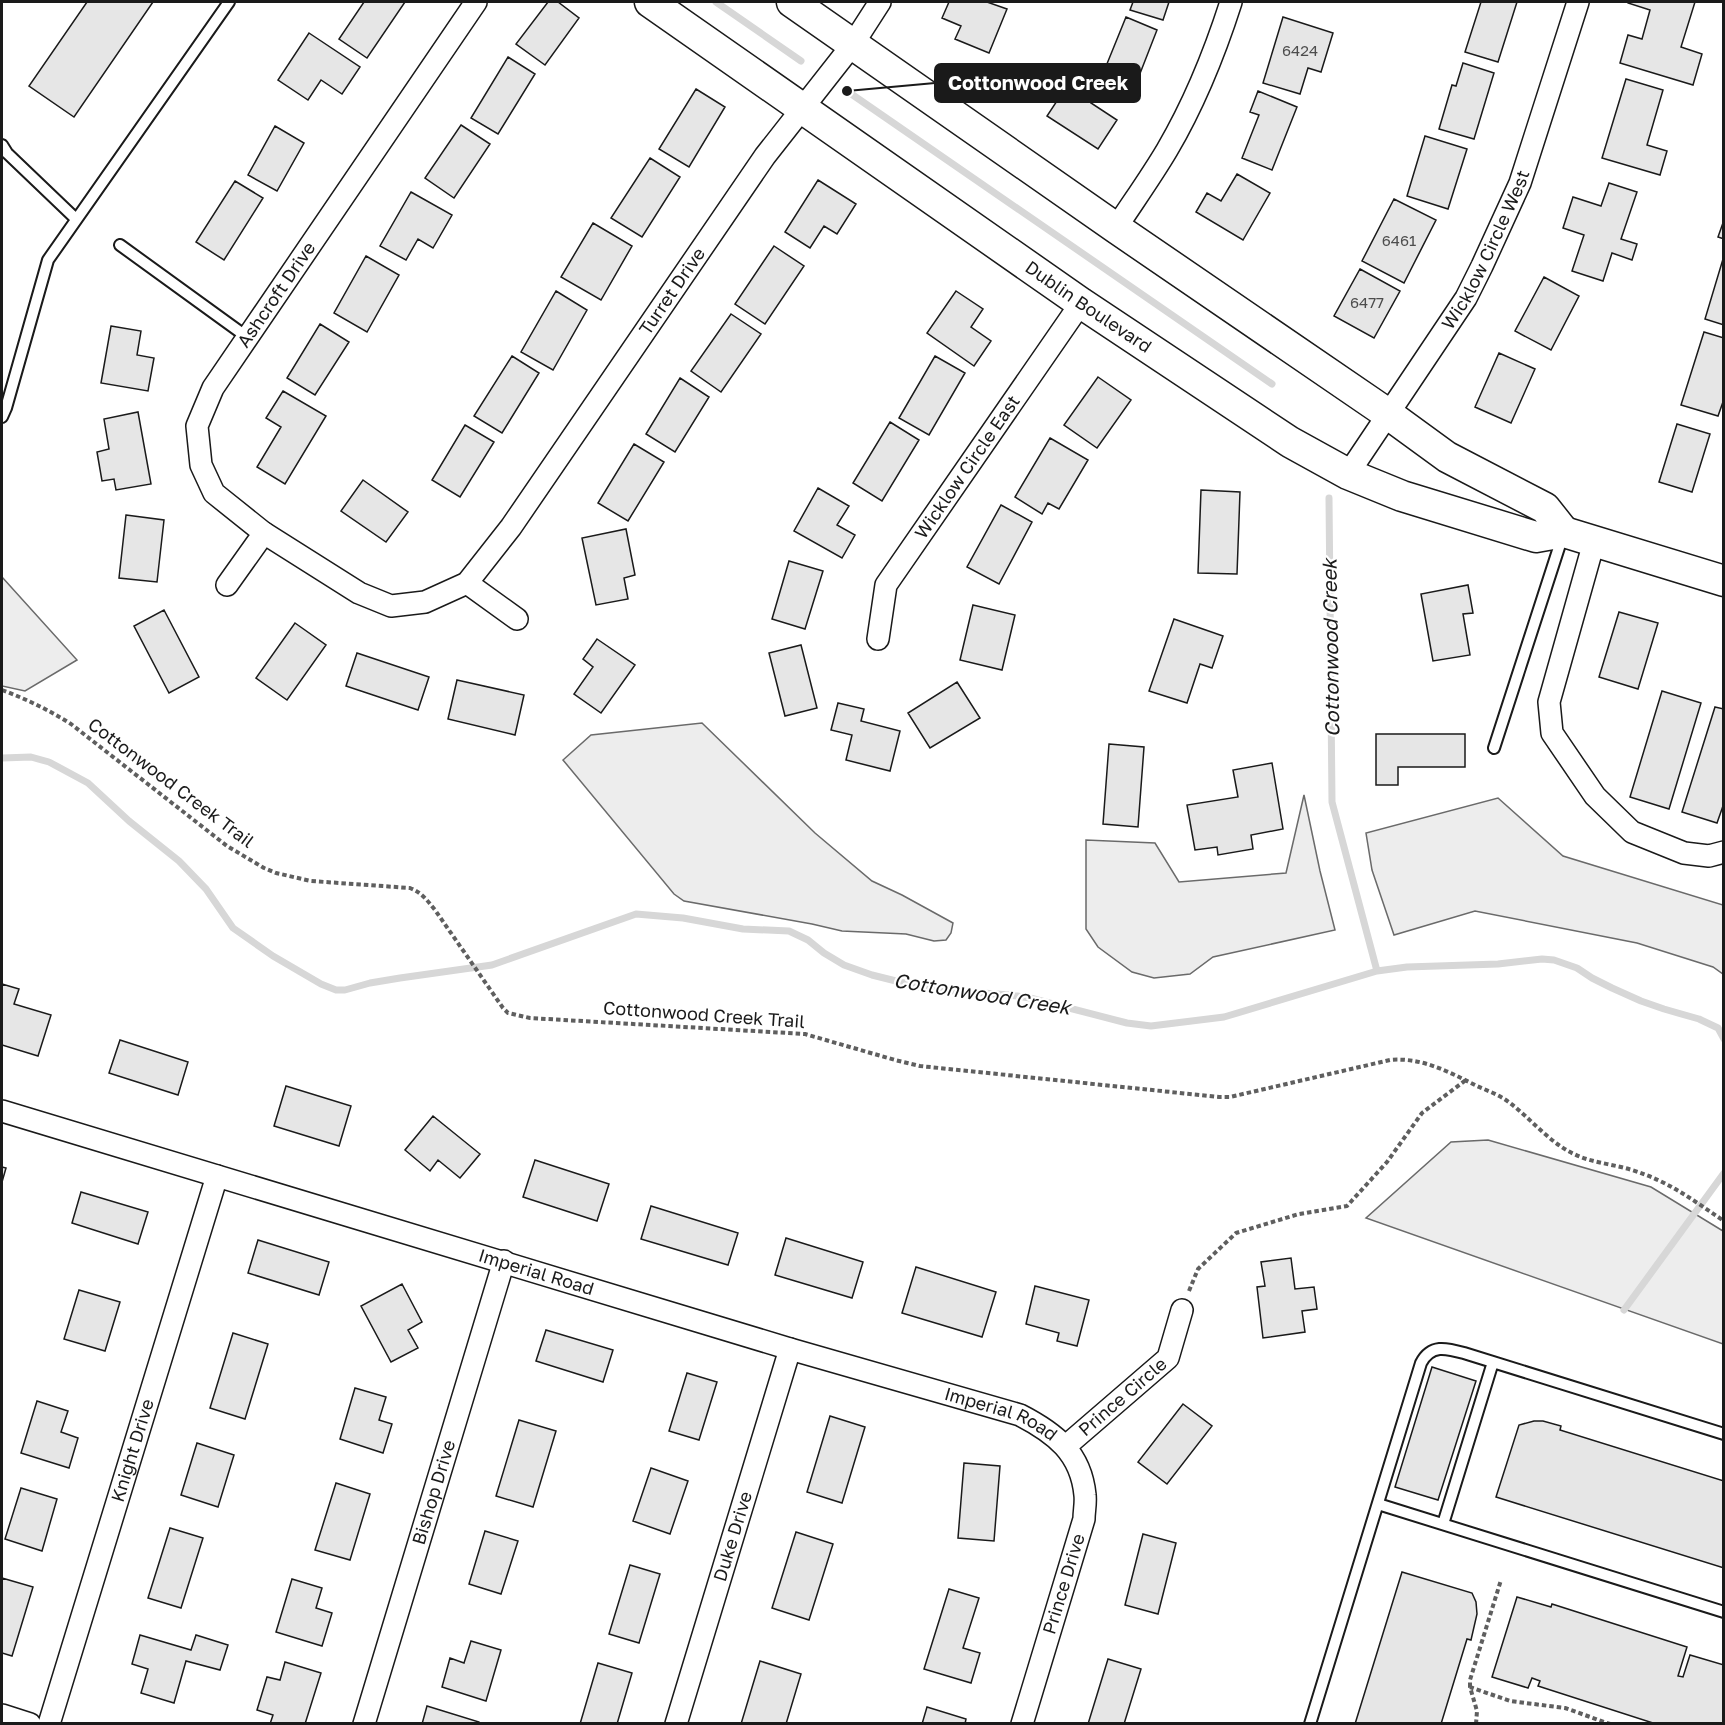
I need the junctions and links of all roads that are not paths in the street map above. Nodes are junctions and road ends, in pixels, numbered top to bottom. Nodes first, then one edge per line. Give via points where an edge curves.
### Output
1 (229, 2) edge
2 (476, 2) edge
3 (650, 2) edge
4 (792, 2) edge
5 (880, 2) edge
6 (1231, 2) edge
7 (1578, 2) edge
8 (853, 44) junction
9 (802, 108) junction
10 (3, 152) edge
11 (76, 219) junction
12 (1116, 228) junction
13 (120, 245) dead end
14 (1081, 303) junction
15 (247, 337) junction
16 (1388, 414) junction
17 (2, 417) edge
18 (1348, 474) junction
19 (1564, 532) junction
20 (264, 533) junction
21 (1594, 542) junction
22 (1724, 581) edge
23 (467, 583) junction
24 (227, 585) dead end
25 (518, 619) dead end
26 (878, 639) dead end
27 (1494, 748) dead end
28 (1724, 852) edge
29 (2, 1111) edge
30 (217, 1176) junction
31 (504, 1262) junction
32 (1182, 1310) road end
33 (790, 1349) junction
34 (1493, 1362) junction
35 (1724, 1434) edge
36 (1066, 1446) junction
37 (1378, 1504) junction
38 (1443, 1524) junction
39 (1724, 1612) edge
40 (2, 1715) edge
41 (30, 1724) edge
42 (49, 1724) edge
43 (364, 1724) edge
44 (676, 1724) edge
45 (1022, 1724) edge
46 (1310, 1724) edge

1 - 11 lane
2 - 15 street, Ashcroft Drive
3 - 9 main road, Dublin Boulevard
4 - 8 main road
5 - 8 street, Turret Drive
6 - 12 street via 1209,62 1167,150
7 - 16 street, Wicklow Circle West via 1520,183 1487,256 1466,298
8 - 9 street, Turret Drive
8 - 12 main road
9 - 14 main road, Dublin Boulevard
9 - 23 street, Turret Drive via 765,156 511,527
10 - 11 lane
11 - 17 lane via 48,260
12 - 16 main road
13 - 15 lane
14 - 18 main road, Dublin Boulevard via 1290,442
14 - 26 street, Wicklow Circle East via 886,585
15 - 20 street, Ashcroft Drive via 213,388 197,426 201,465 214,493
16 - 18 street, Wicklow Circle West
16 - 19 main road via 1447,457 1545,508
18 - 19 main road, Dublin Boulevard via 1402,496 1536,537
19 - 21 main road, Dublin Boulevard
19 - 27 lane
20 - 23 street, Turret Drive via 359,593 391,606 425,602
20 - 24 street
21 - 22 main road, Dublin Boulevard
21 - 28 street via 1549,702 1552,733 1595,796 1632,832 1684,853 1709,856
23 - 25 street
29 - 30 street, Imperial Road
30 - 31 street, Imperial Road
30 - 42 street, Knight Drive
31 - 33 street, Imperial Road
31 - 43 street, Bishop Drive
32 - 36 street, Prince Circle via 1168,1358
33 - 36 street, Imperial Road via 1020,1415
33 - 44 street, Duke Drive
34 - 35 lane
34 - 37 lane via 1447,1349 1426,1355
34 - 38 lane
36 - 45 street, Prince Drive via 1080,1472 1085,1495 1084,1519
37 - 38 lane
37 - 46 lane
38 - 39 lane
40 - 41 street

